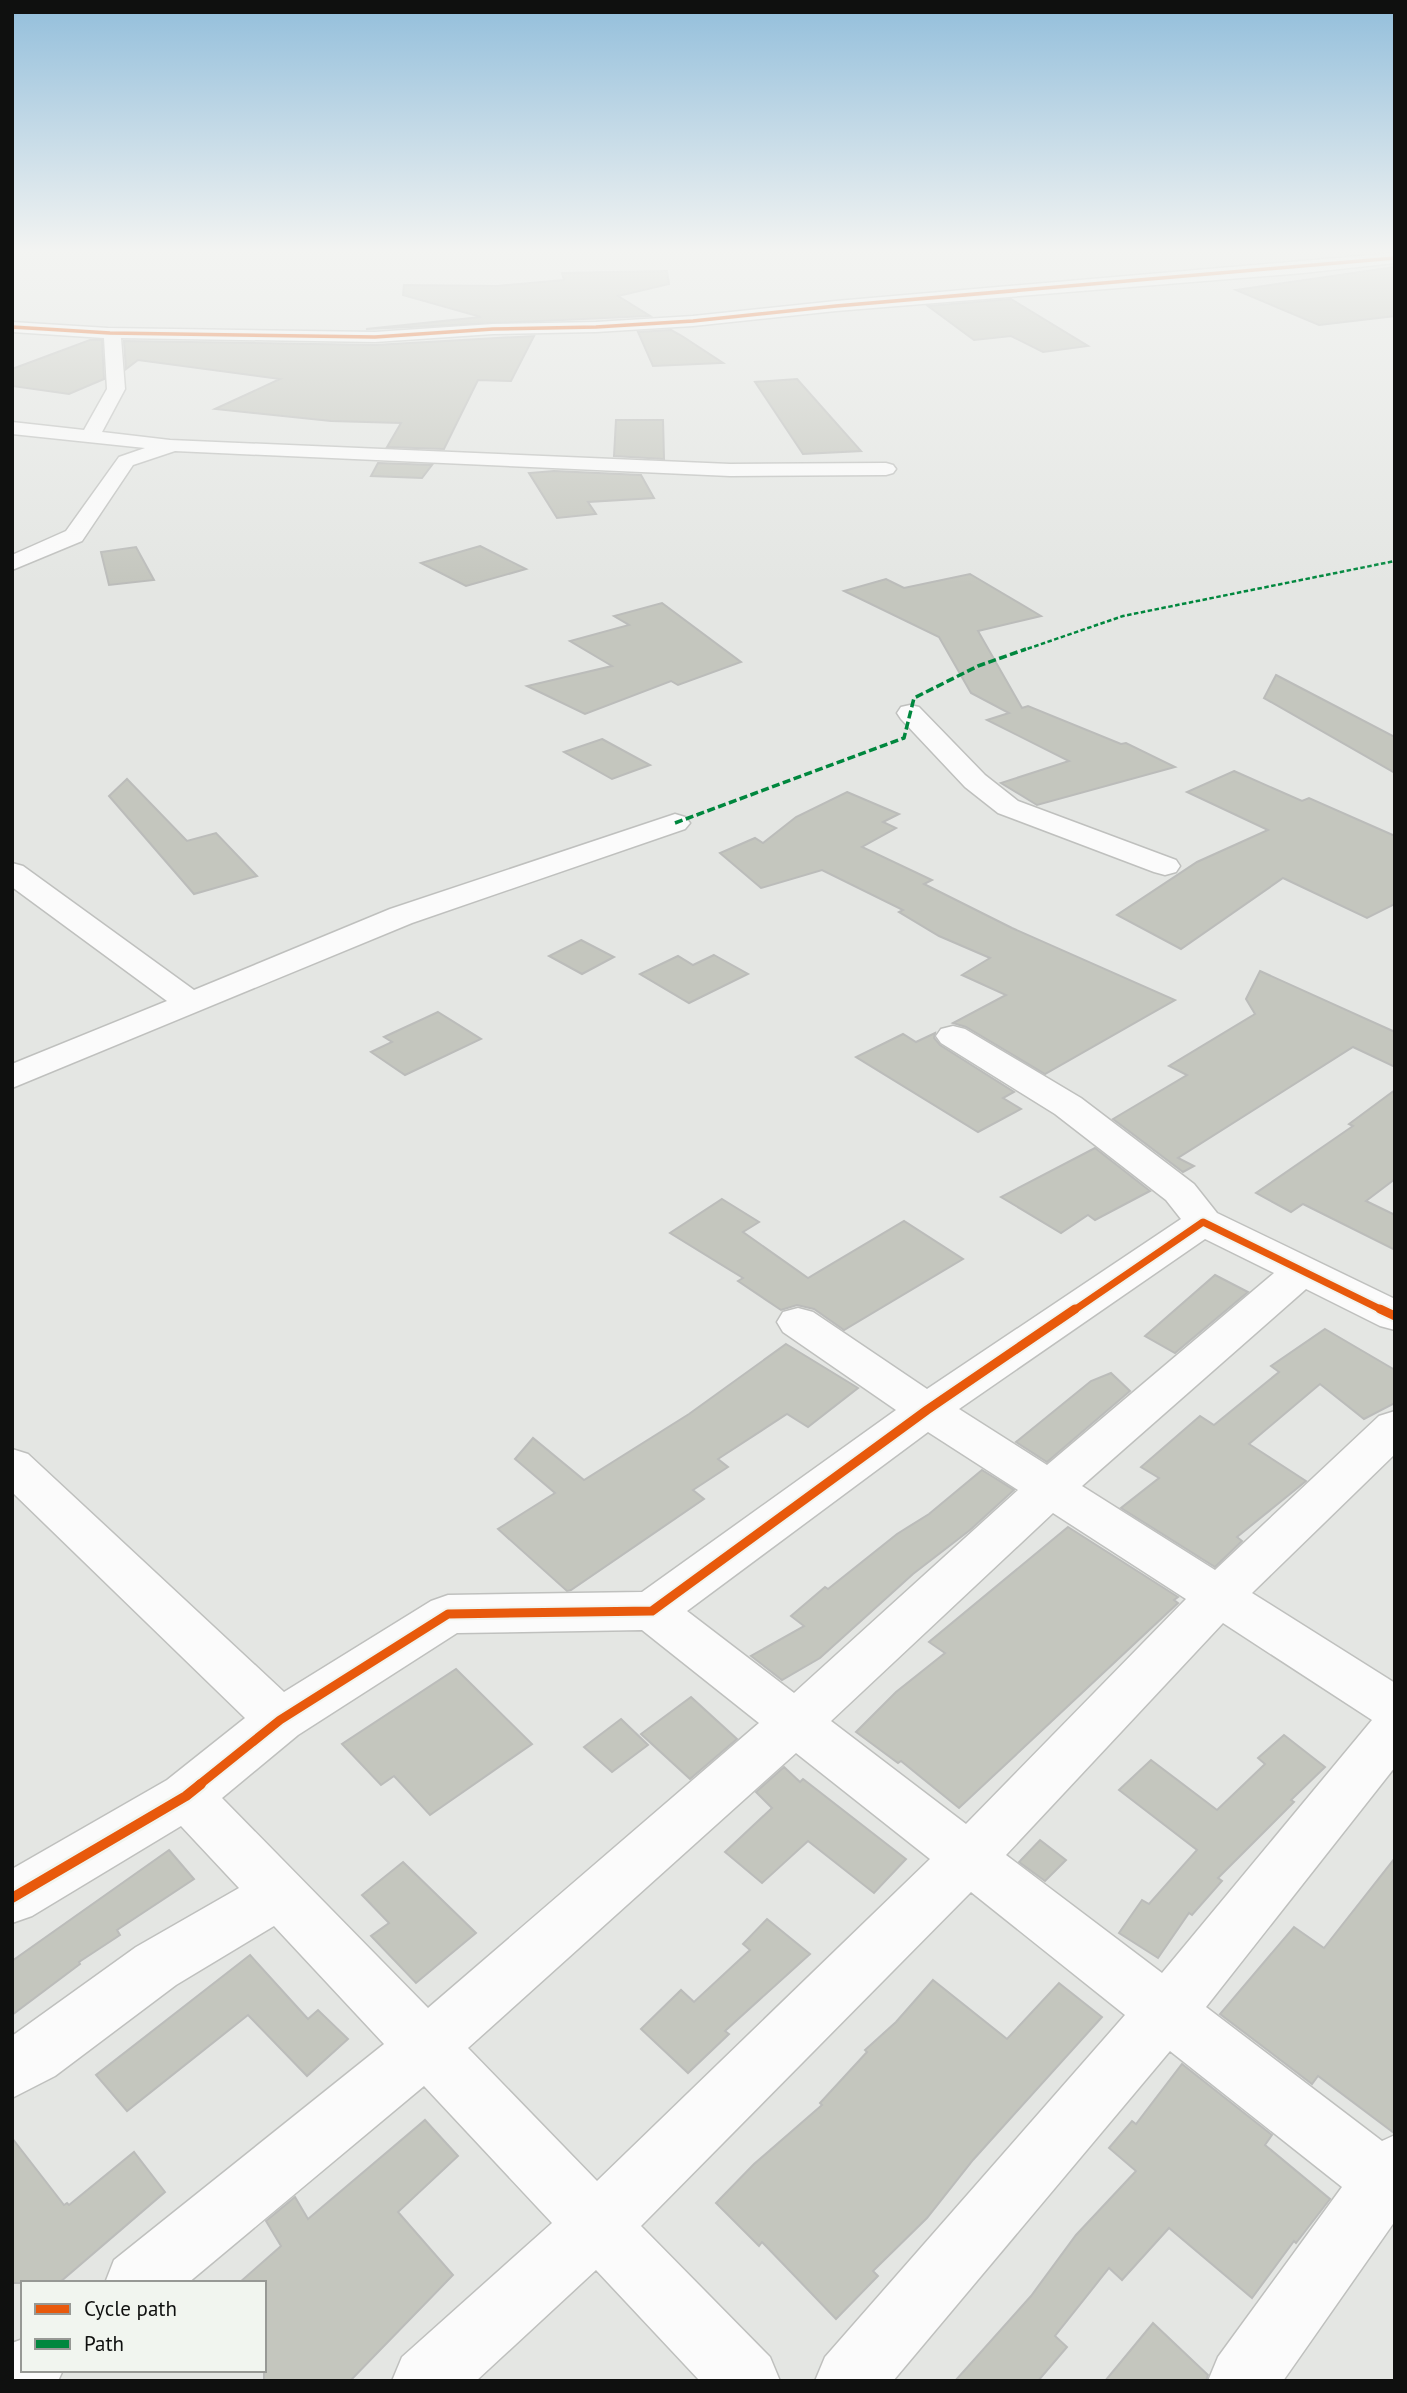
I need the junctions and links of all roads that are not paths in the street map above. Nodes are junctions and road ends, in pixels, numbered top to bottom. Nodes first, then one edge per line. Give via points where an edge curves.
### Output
1 (114, 361) edge
2 (12, 428) edge
3 (90, 436) junction
4 (173, 445) junction
5 (886, 468) dead end
6 (12, 563) edge
7 (910, 713) dead end
8 (675, 824) dead end
9 (1166, 866) dead end
10 (12, 872) edge
11 (191, 1003) junction
12 (953, 1036) dead end
13 (12, 1077) edge
14 (1203, 1222) junction
15 (1302, 1271) junction
16 (1395, 1316) edge
17 (798, 1322) dead end
18 (927, 1410) junction
19 (1395, 1427) edge
20 (12, 1465) edge
21 (1049, 1489) junction
22 (1218, 1597) junction
23 (652, 1611) junction
24 (1395, 1709) edge
25 (280, 1720) junction
26 (795, 1723) junction
27 (1395, 1729) edge
28 (186, 1796) junction
29 (968, 1858) junction
30 (278, 1894) junction
31 (12, 1898) edge
32 (1166, 2012) junction
33 (426, 2047) junction
34 (12, 2068) edge
35 (1391, 2179) edge
36 (597, 2225) junction
37 (139, 2281) edge
38 (426, 2381) edge
39 (746, 2381) edge
40 (849, 2381) edge
41 (1242, 2381) edge

1 - 3 street via 116,389
2 - 3 street
3 - 4 street
4 - 5 street via 730,470
4 - 6 street via 126,461 74,536
7 - 9 street via 975,781 1009,807
8 - 11 street via 401,916
10 - 11 street
11 - 13 street
12 - 14 street via 1068,1106 1180,1192
14 - 15 street
14 - 18 street
15 - 16 street
15 - 21 street
17 - 18 street
18 - 21 street
18 - 23 street
19 - 22 street
20 - 25 street
21 - 22 street
21 - 26 street
22 - 24 street
22 - 29 street
23 - 25 street via 448,1614
23 - 26 street
25 - 28 street
26 - 29 street
26 - 33 street
27 - 32 street
28 - 30 street
28 - 31 street
29 - 32 street
29 - 36 street
30 - 33 street
30 - 34 street via 156,1966
32 - 35 street
32 - 40 street
33 - 36 street
33 - 37 street
35 - 41 street
36 - 38 street
36 - 39 street

